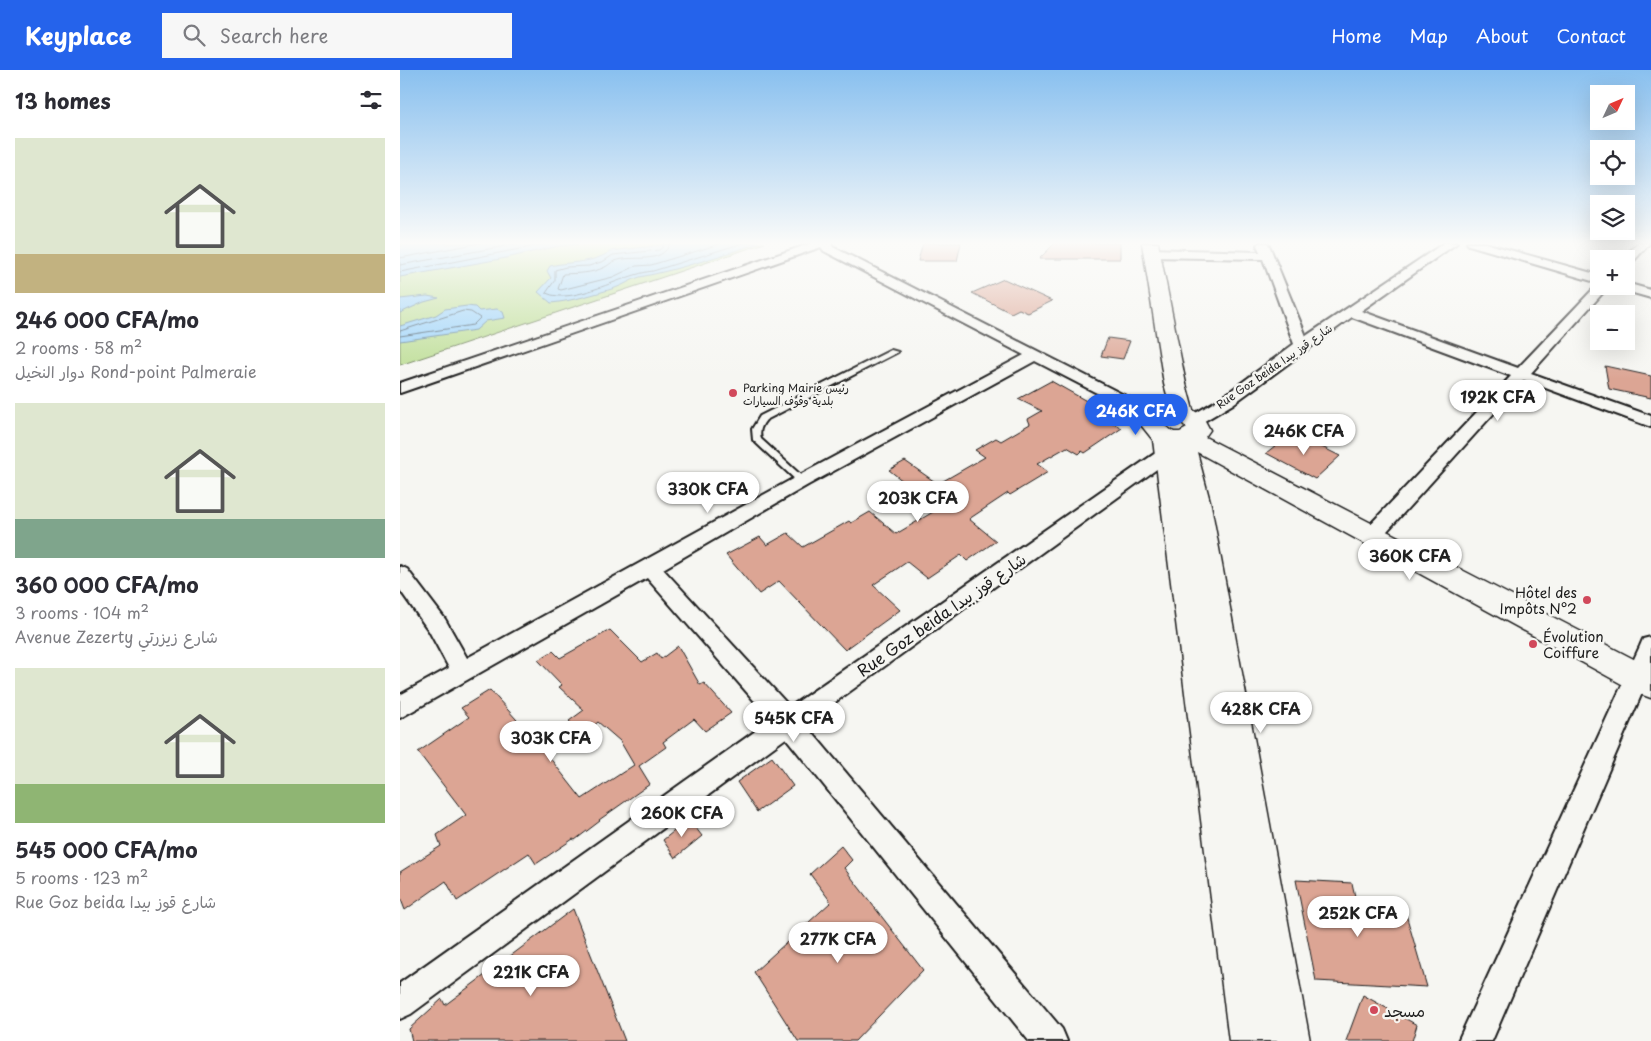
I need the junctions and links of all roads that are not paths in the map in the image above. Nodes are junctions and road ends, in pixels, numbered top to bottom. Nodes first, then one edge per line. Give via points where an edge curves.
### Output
1 (691, 288) edge
2 (904, 288) edge
3 (1155, 288) edge
4 (1280, 288) edge
5 (1386, 288) edge
6 (1635, 289) edge
7 (1651, 294) edge
8 (1595, 295) edge
9 (1352, 312) junction
10 (1302, 345) junction
11 (894, 352) dead end
12 (1034, 356) junction
13 (1521, 374) junction
14 (400, 388) edge
15 (1651, 422) edge
16 (1177, 429) junction
17 (802, 481) junction
18 (1376, 531) junction
19 (649, 567) junction
20 (400, 574) edge
21 (1647, 667) edge
22 (463, 671) junction
23 (400, 707) edge
24 (788, 722) junction
25 (400, 1003) edge
26 (1050, 1041) edge
27 (1252, 1041) edge
28 (1287, 1041) edge
29 (1475, 1041) edge

1 - 14 street
2 - 12 street
3 - 16 main road via 1175,384
4 - 10 street
5 - 9 street, Rue Goz beida شارع قوز بيدا
6 - 7 street
8 - 13 street
9 - 10 street, Rue Goz beida شارع قوز بيدا
9 - 13 street
10 - 16 street, Rue Goz beida شارع قوز بيدا via 1227,401
11 - 17 lane via 763,418 757,425 757,440
12 - 16 street
12 - 17 street
13 - 15 street
13 - 18 street
16 - 18 main road
16 - 24 street, Rue Goz beida شارع قوز بيدا
16 - 27 main road
16 - 28 main road via 1198,505
17 - 19 street
18 - 21 main road
19 - 22 street
19 - 24 street
20 - 22 street via 437,625
21 - 29 street
22 - 23 street
24 - 25 street, Rue Goz beida شارع قوز بيدا
24 - 26 street

